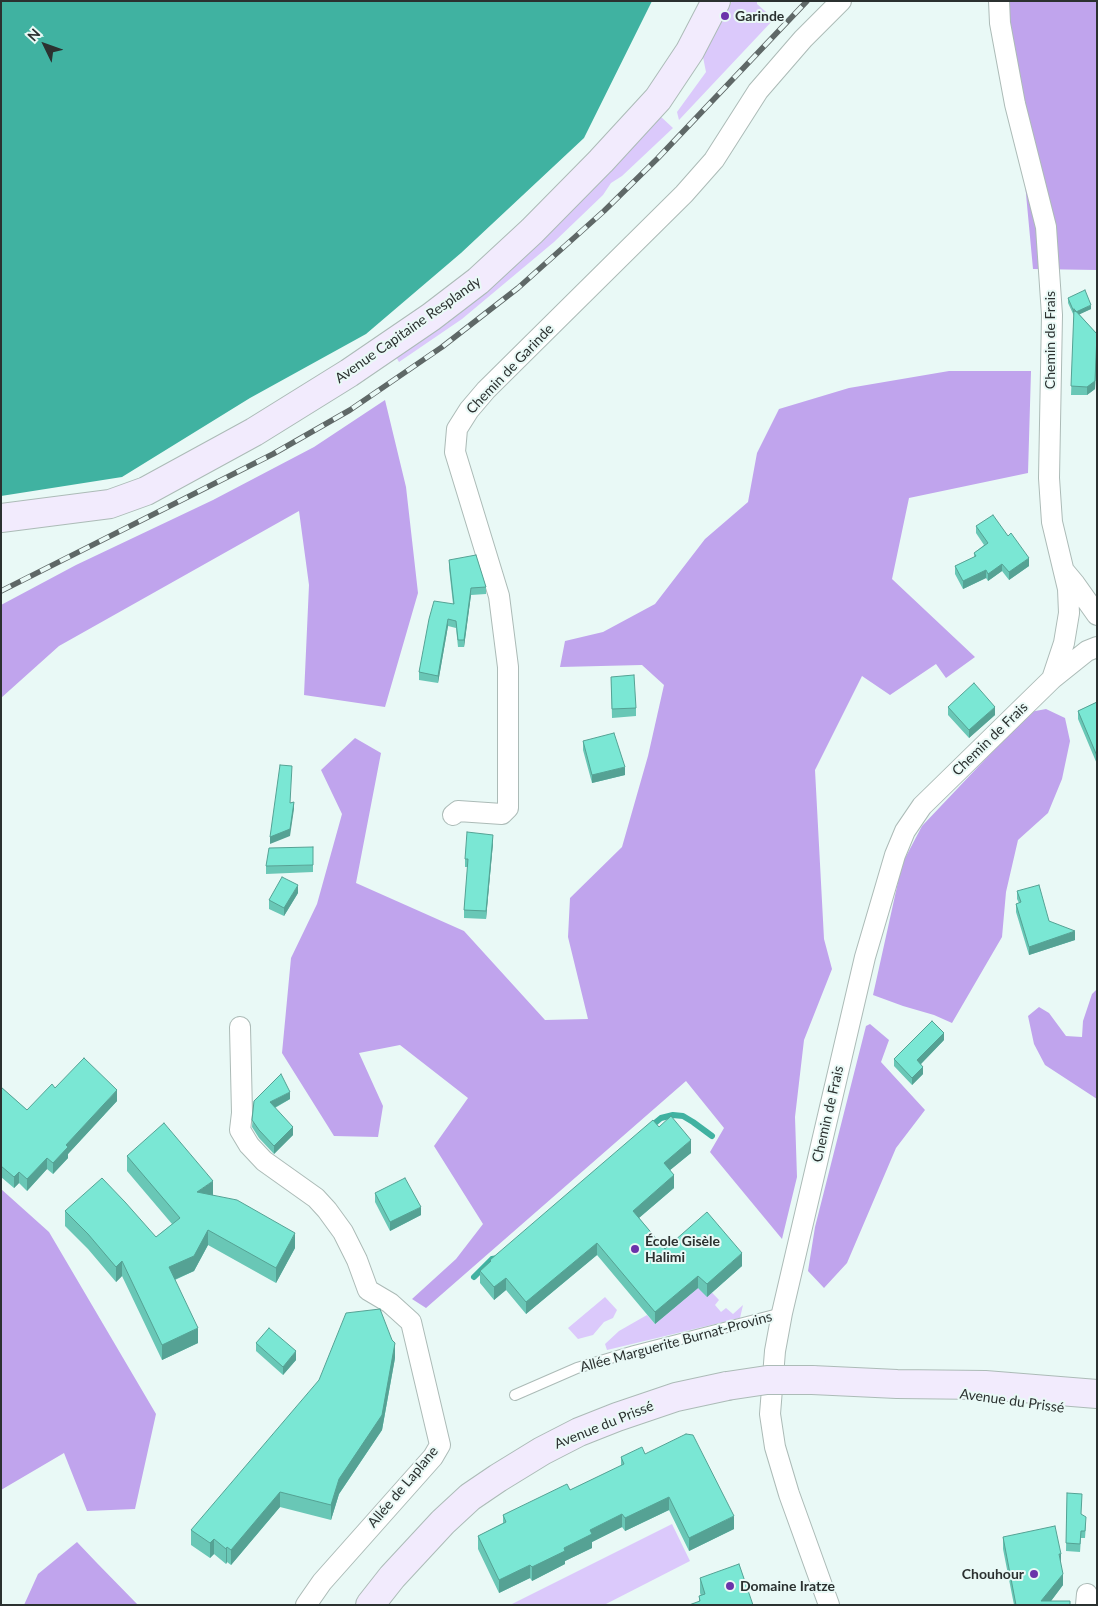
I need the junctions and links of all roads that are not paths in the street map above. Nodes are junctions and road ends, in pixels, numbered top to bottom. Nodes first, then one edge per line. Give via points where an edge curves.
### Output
1 (716, 1) edge
2 (841, 1) edge
3 (999, 1) edge
4 (1, 518) edge
5 (1065, 572) junction
6 (1097, 615) edge
7 (1097, 647) edge
8 (1052, 679) junction
9 (453, 815) dead end
10 (240, 1027) dead end
11 (782, 1313) junction
12 (897, 1384) junction
13 (1097, 1394) edge
14 (515, 1395) dead end
15 (1097, 1412) edge
16 (306, 1605) edge
17 (370, 1605) edge
18 (829, 1605) edge

1 - 4 main road, Avenue Capitaine Resplandy via 690,51 658,99 601,162 478,281 431,316 349,373 262,427 146,491 110,504
2 - 9 street, Chemin de Garinde via 758,91 714,160 684,194 486,390 457,429 455,452 499,596 508,667 508,808 502,814 458,811
3 - 5 street, Chemin de Frais via 1015,104 1046,227 1052,315 1048,478 1052,522
5 - 6 street
5 - 8 street, Chemin de Frais via 1069,613 1064,643
7 - 8 street, Chemin de Frais via 1087,651
8 - 11 street, Chemin de Frais via 922,806 898,847 865,957
10 - 16 street, Allée de Laplane via 240,1130 264,1161 316,1198 343,1232 368,1290 390,1303 410,1322 440,1444
11 - 14 lane, Allée Marguerite Burnat-Provins via 577,1368
11 - 18 street, Chemin de Frais via 770,1414 775,1447
12 - 13 main road, Avenue du Prissé via 985,1385
12 - 15 main road, Avenue du Prissé
12 - 17 main road, Avenue du Prissé, bridge via 767,1380 727,1386 676,1397 579,1432 542,1451 470,1497 392,1577

